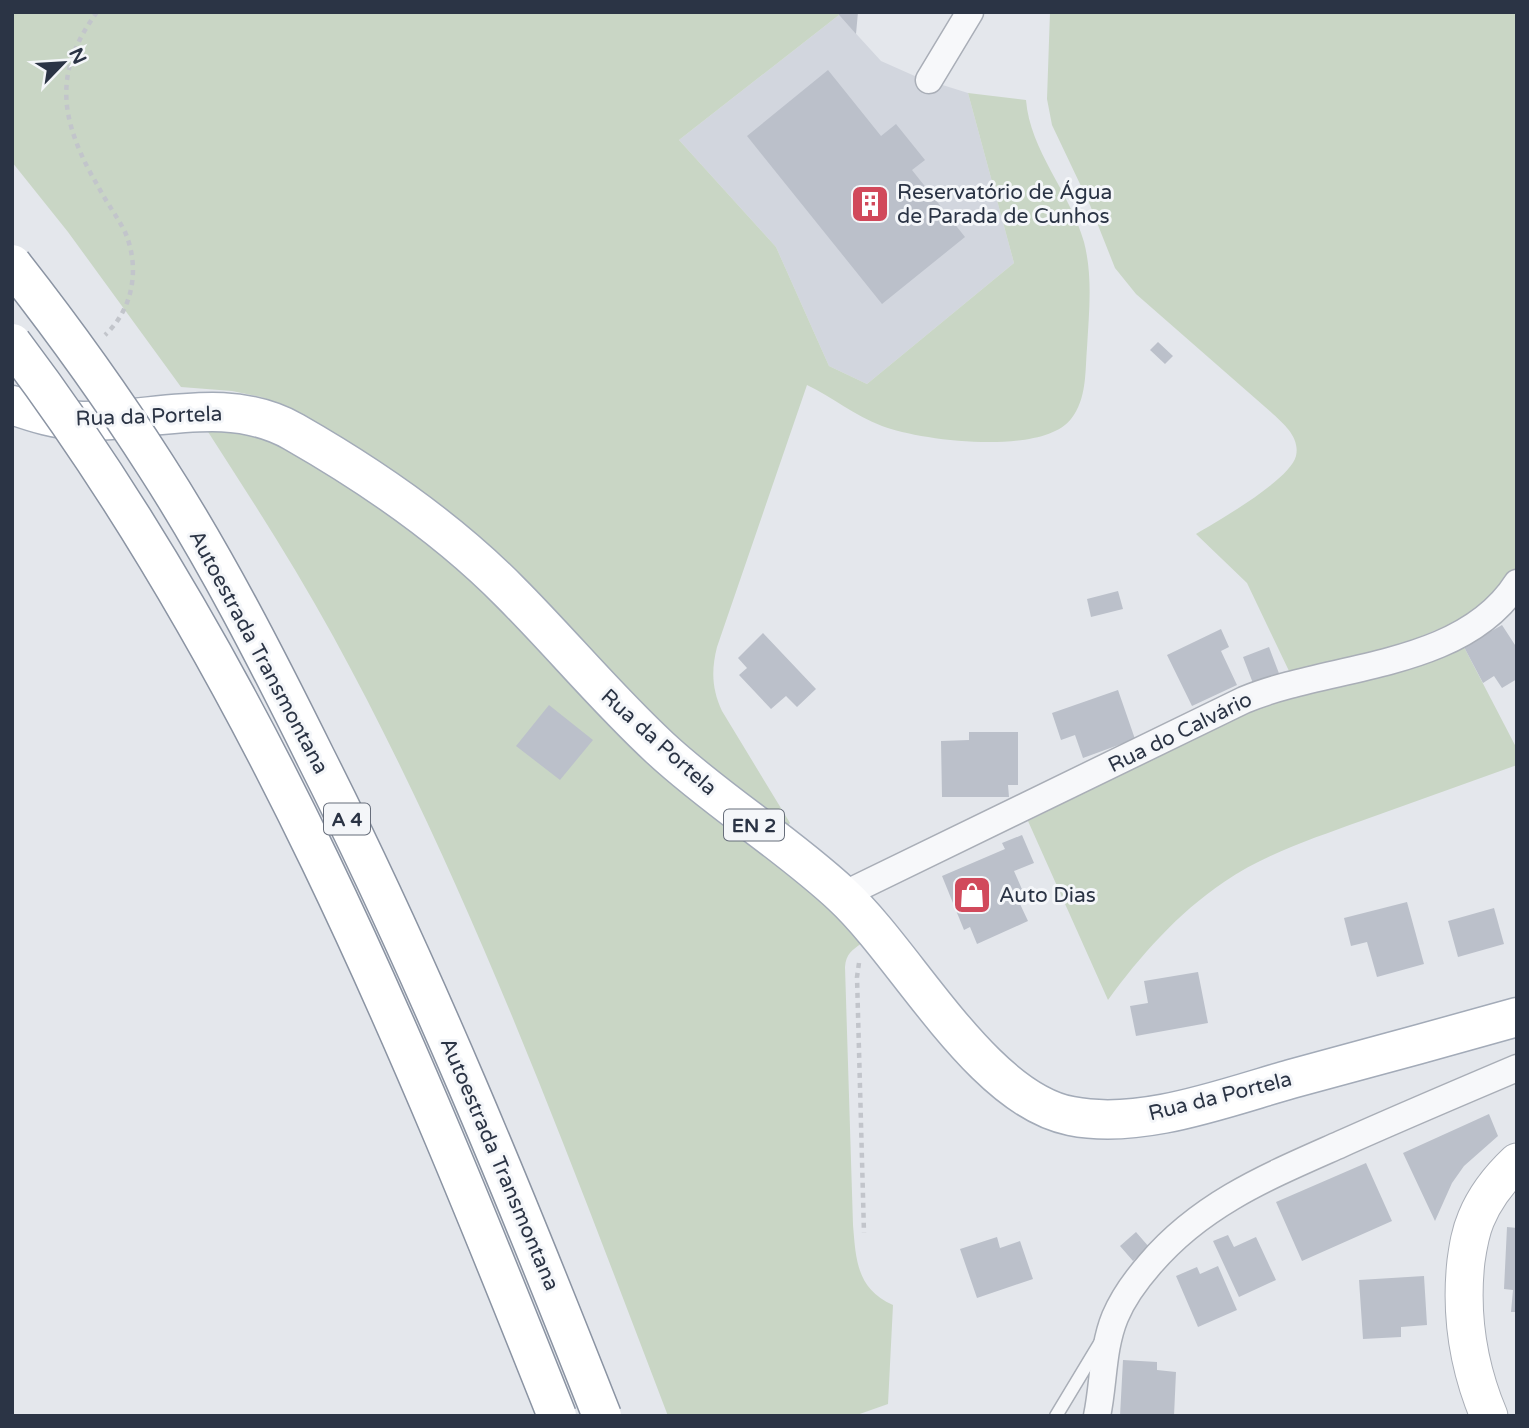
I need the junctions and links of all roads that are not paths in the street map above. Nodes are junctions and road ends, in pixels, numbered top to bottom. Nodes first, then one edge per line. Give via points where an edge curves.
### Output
1 (970, 12) edge
2 (929, 80) dead end
3 (12, 264) edge
4 (12, 342) edge
5 (12, 405) edge
6 (1517, 583) edge
7 (843, 895) junction
8 (1517, 1017) edge
9 (1517, 1068) edge
10 (1517, 1162) edge
11 (1116, 1315) junction
12 (557, 1416) edge
13 (602, 1416) edge
14 (1056, 1416) edge
15 (1097, 1416) edge
16 (1489, 1416) edge

1 - 2 street
3 - 13 main road, Autoestrada Transmontana / A 4, bridge via 156,466 273,671 405,942 505,1171
4 - 12 main road, Autoestrada Transmontana / A 4, bridge via 135,519 267,757 362,953
5 - 7 main road, Rua da Portela / EN 2 via 57,419 84,421 233,412 273,421 294,432 407,506 475,558 667,755
6 - 7 street, Rua do Calvário via 1493,610 1442,643 1252,696
7 - 8 main road, Rua da Portela / EN 2 via 976,1053 1017,1091 1054,1112 1116,1119 1182,1109
9 - 11 street via 1275,1173 1213,1207 1164,1247
10 - 16 street via 1493,1189 1475,1221 1464,1281 1468,1349
11 - 14 lane
11 - 15 street via 1105,1351

